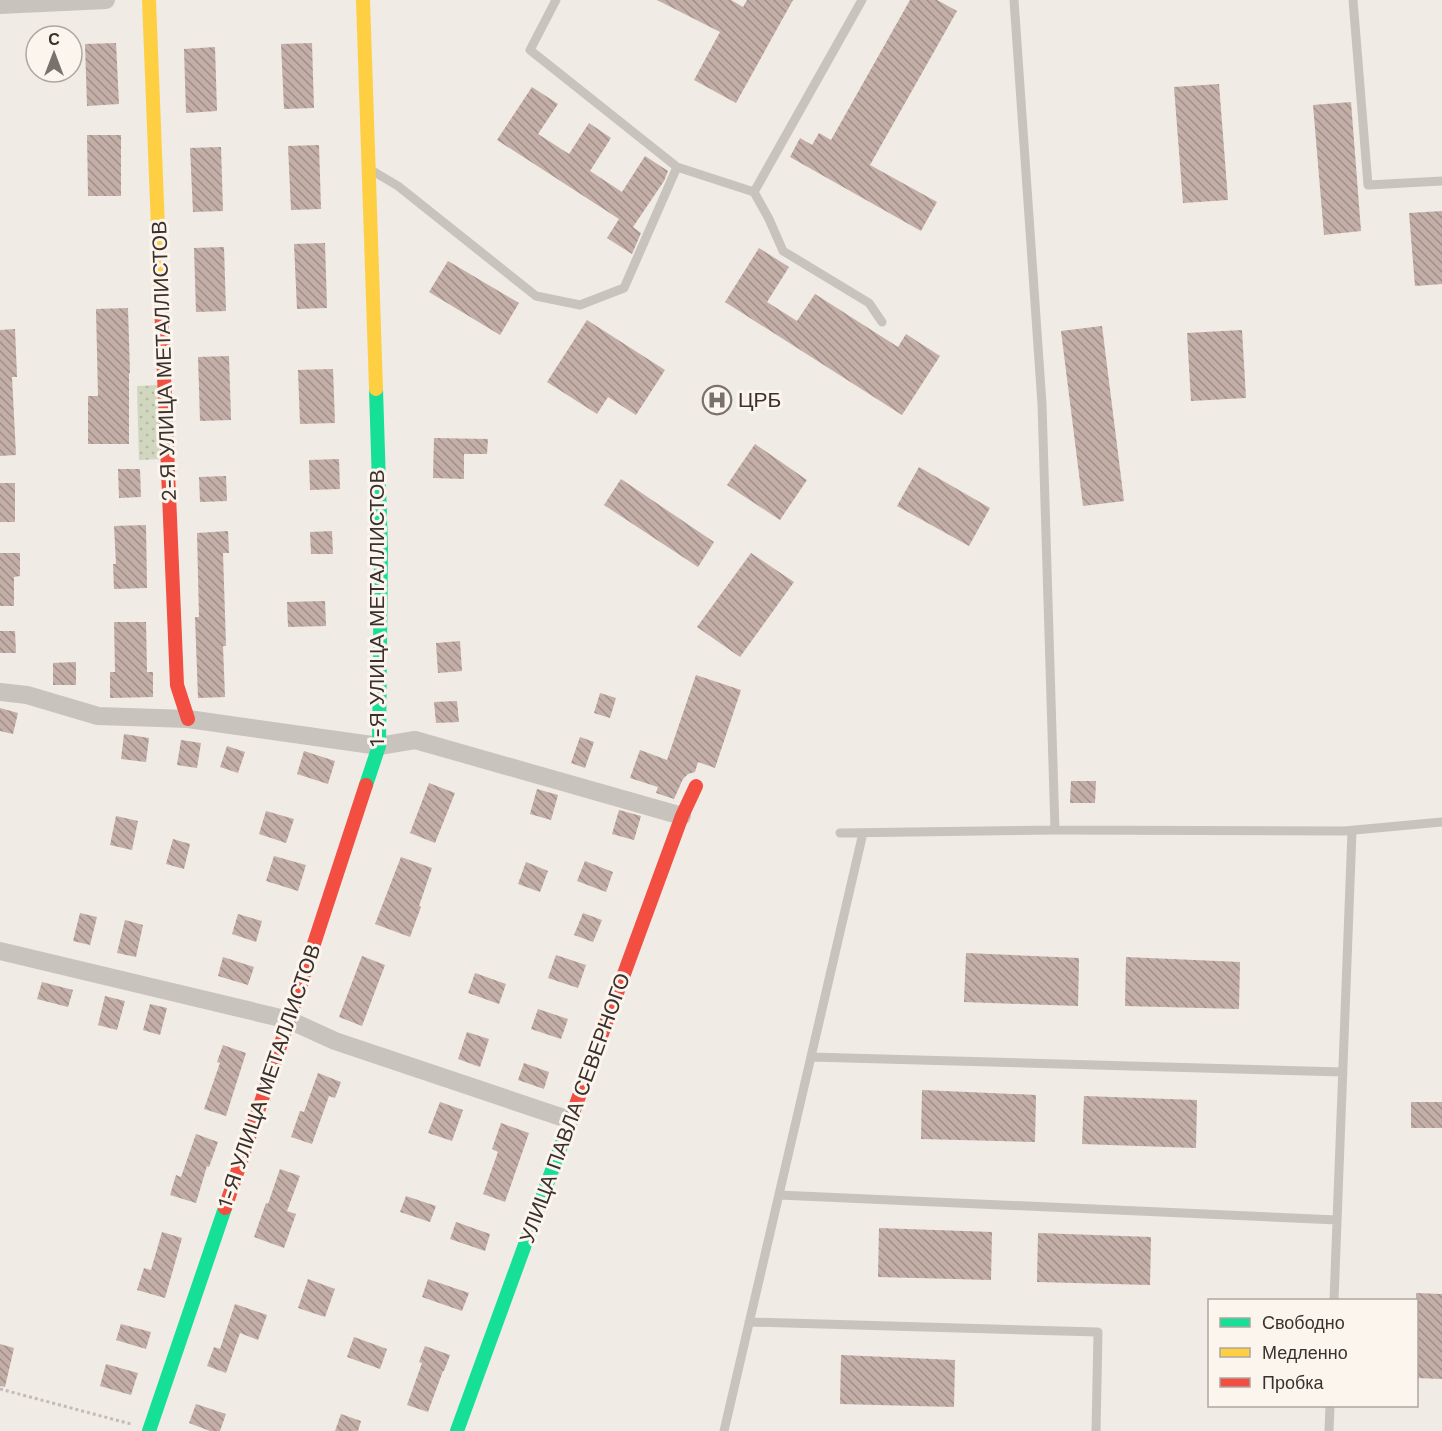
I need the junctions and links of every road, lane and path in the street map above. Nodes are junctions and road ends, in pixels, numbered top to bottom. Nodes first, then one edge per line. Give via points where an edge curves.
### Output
1 (106, 0) edge
2 (149, 0) edge
3 (363, 0) edge
4 (556, 0) edge
5 (862, 0) edge
6 (1014, 0) edge
7 (1353, 0) edge
8 (0, 5) edge
9 (677, 167) junction
10 (368, 168) junction
11 (1442, 181) edge
12 (754, 192) junction
13 (882, 322) dead end
14 (0, 692) edge
15 (188, 720) junction
16 (380, 746) junction
17 (696, 786) dead end
18 (682, 816) junction
19 (1442, 822) edge
20 (1055, 830) junction
21 (1352, 831) junction
22 (840, 833) dead end
23 (863, 833) junction
24 (0, 951) edge
25 (289, 1020) junction
26 (811, 1057) junction
27 (1342, 1072) junction
28 (570, 1120) junction
29 (779, 1195) junction
30 (1337, 1220) junction
31 (1334, 1299) edge
32 (749, 1322) junction
33 (0, 1389) edge
34 (1330, 1407) edge
35 (149, 1430) edge
36 (457, 1431) edge
37 (724, 1431) edge
38 (1096, 1431) edge
39 (1329, 1431) edge

1 - 8 street
2 - 15 street, 2-Я УЛИЦА МЕТАЛЛИСТОВ via 177,685
3 - 10 street, 1-Я УЛИЦА МЕТАЛЛИСТОВ
4 - 9 lane via 530,50
5 - 12 lane
6 - 20 lane via 1042,404
7 - 11 lane via 1368,185
9 - 10 lane via 624,288 580,305 536,296 398,186
9 - 12 lane
10 - 16 street, 1-Я УЛИЦА МЕТАЛЛИСТОВ via 381,548
12 - 13 lane via 783,251 869,303
14 - 15 street via 27,695 98,716
15 - 16 street
16 - 18 street via 414,740
16 - 25 street, 1-Я УЛИЦА МЕТАЛЛИСТОВ
17 - 18 street, УЛИЦА ПАВЛА СЕВЕРНОГО
18 - 28 street, УЛИЦА ПАВЛА СЕВЕРНОГО
19 - 21 lane
20 - 21 lane
20 - 23 lane
21 - 27 lane
22 - 23 lane
23 - 26 lane
24 - 25 street
25 - 28 street via 334,1041
25 - 35 street, 1-Я УЛИЦА МЕТАЛЛИСТОВ
26 - 27 lane
26 - 29 lane
27 - 30 lane
28 - 36 street, УЛИЦА ПАВЛА СЕВЕРНОГО
29 - 30 lane
29 - 32 lane
30 - 31 lane
32 - 37 lane
32 - 38 lane via 1098,1332
33 - 35 path
34 - 39 lane

